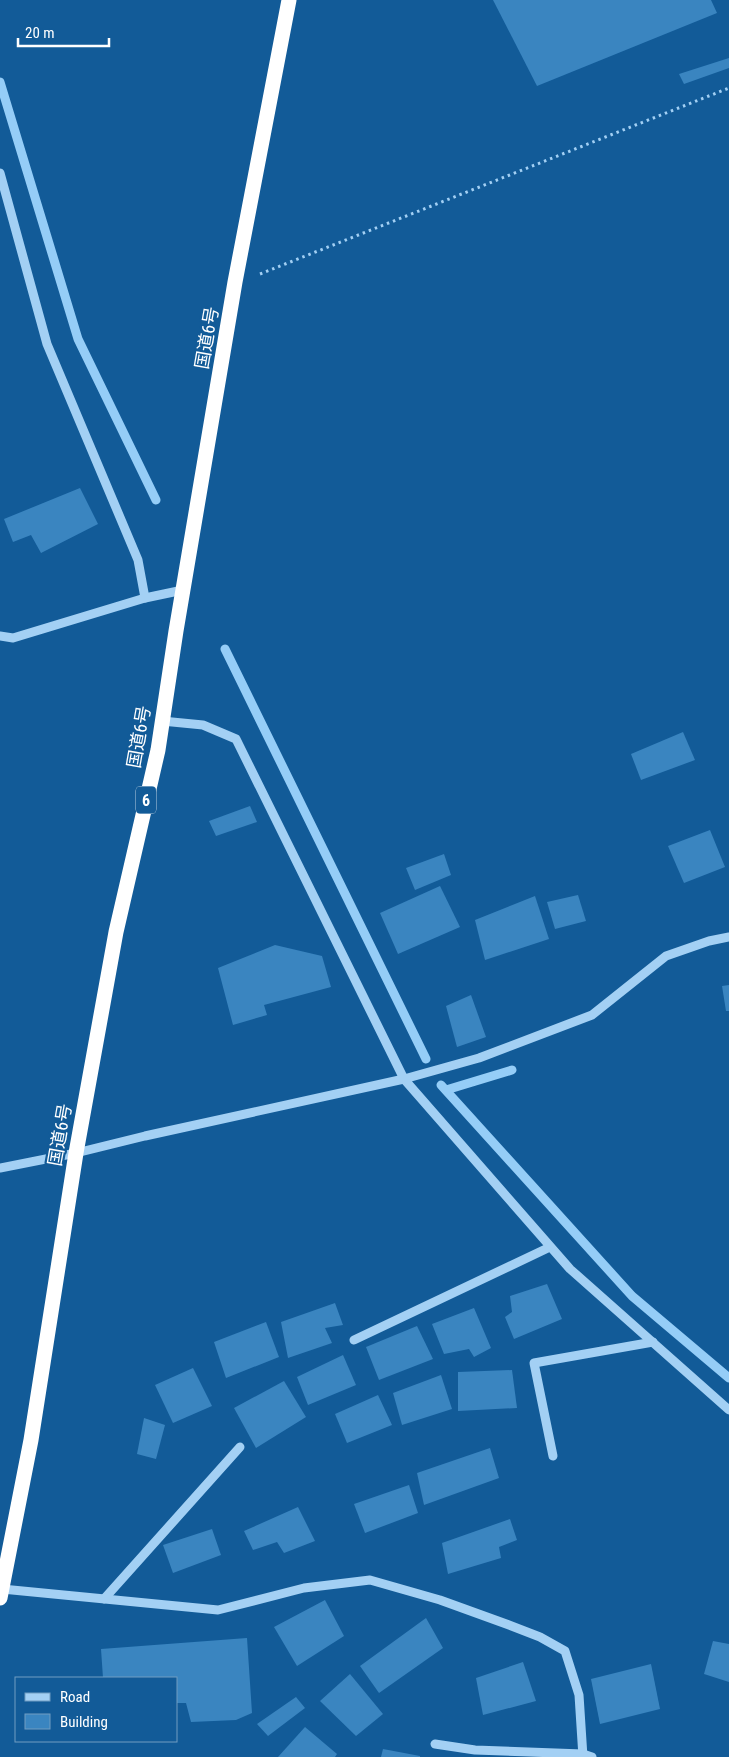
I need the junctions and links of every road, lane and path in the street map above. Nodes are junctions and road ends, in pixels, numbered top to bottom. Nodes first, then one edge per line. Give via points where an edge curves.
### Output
1 (288, 0) edge
2 (729, 88) edge
3 (0, 173) edge
4 (235, 282) junction
5 (183, 590) junction
6 (145, 598) junction
7 (0, 636) edge
8 (162, 721) junction
9 (729, 937) edge
10 (404, 1079) junction
11 (76, 1153) junction
12 (0, 1168) edge
13 (550, 1247) junction
14 (354, 1340) dead end
15 (653, 1342) junction
16 (729, 1410) edge
17 (240, 1447) dead end
18 (553, 1456) dead end
19 (1, 1593) edge
20 (104, 1598) junction
21 (435, 1744) dead end
22 (475, 1754) edge
23 (583, 1756) edge
24 (592, 1757) edge

1 - 4 highway, 国道6号 / 6
2 - 4 path
3 - 6 street via 47,344 138,560
4 - 5 highway, 国道6号 / 6
5 - 6 street
5 - 8 highway, 国道6号 / 6
6 - 7 street via 13,638
8 - 10 street via 203,725 236,740
8 - 11 highway, 国道6号 / 6 via 116,932
9 - 10 street via 666,956 592,1015 479,1058
10 - 11 street
10 - 13 street
11 - 12 street
11 - 19 highway, 国道6号 / 6 via 31,1440
13 - 14 street
13 - 15 street via 570,1269
15 - 16 street
15 - 18 street via 534,1363
17 - 20 street
19 - 20 street
20 - 23 street via 218,1610 304,1588 370,1580 440,1600 540,1637 565,1651 579,1695
21 - 22 street
22 - 23 street
23 - 24 street

